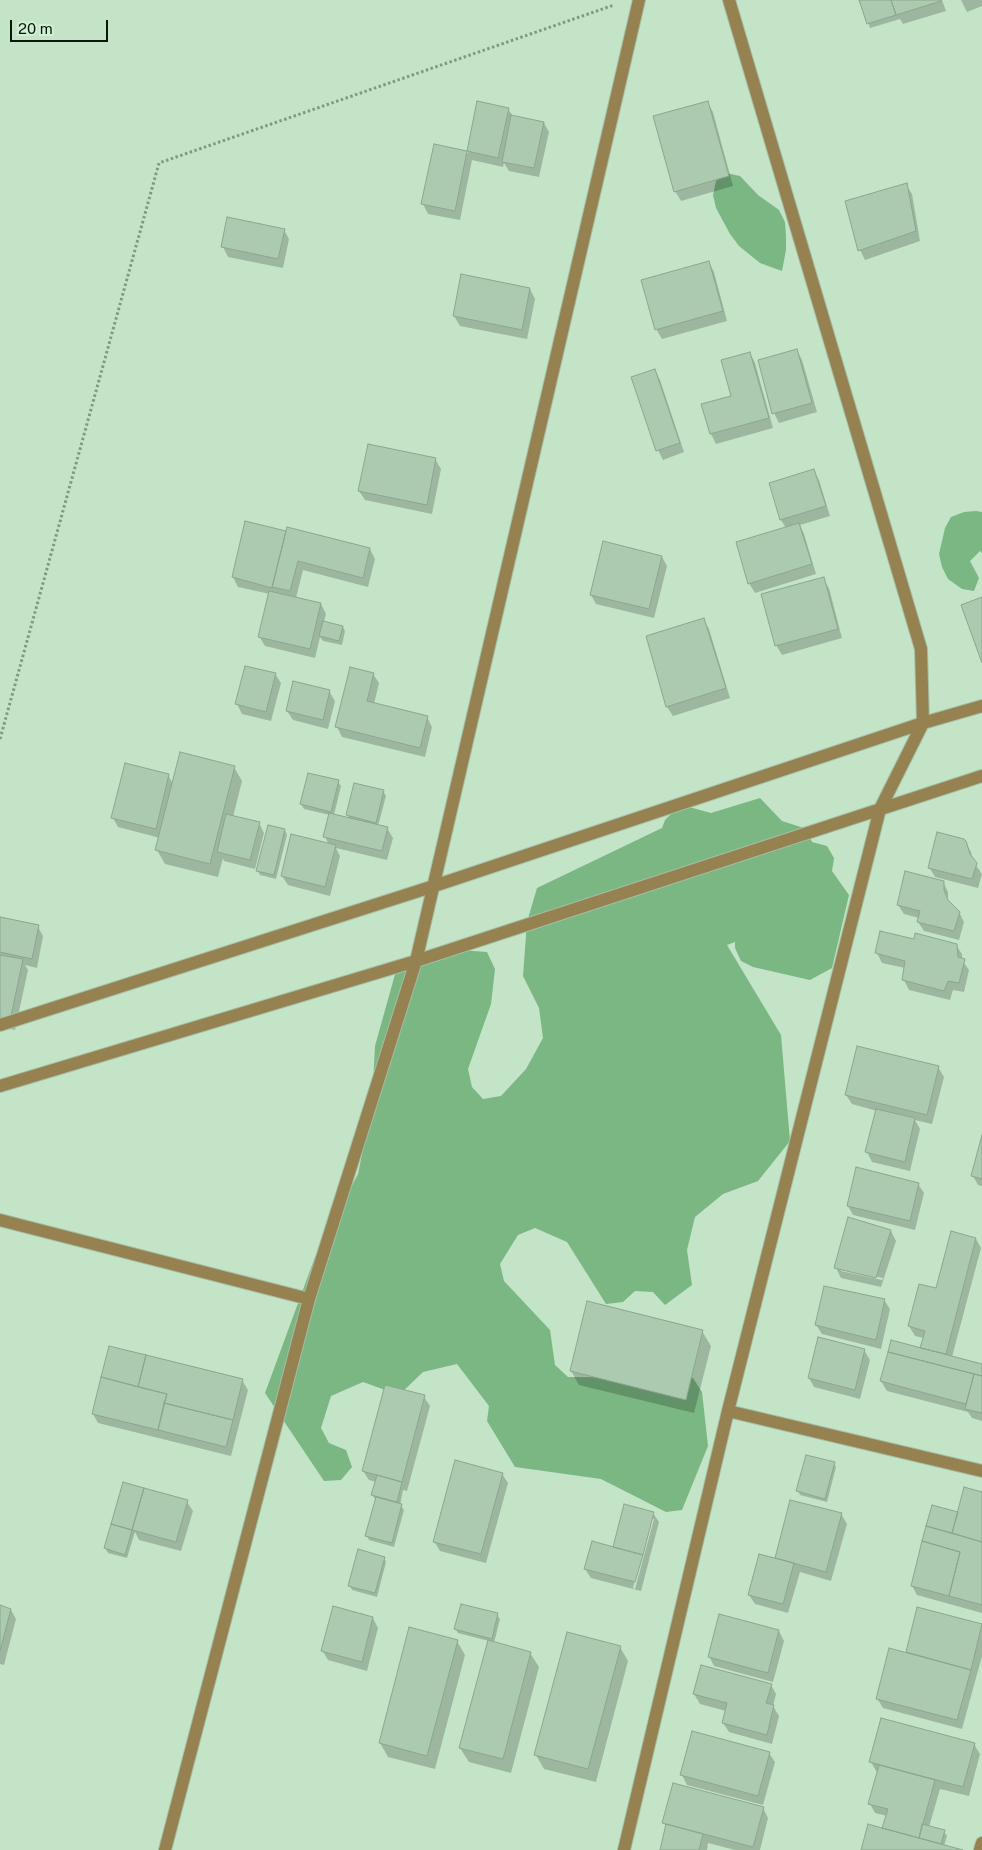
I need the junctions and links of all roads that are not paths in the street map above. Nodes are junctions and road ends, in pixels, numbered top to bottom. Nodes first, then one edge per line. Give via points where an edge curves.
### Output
1 (639, 0) edge
2 (728, 0) edge
3 (982, 706) edge
4 (923, 723) junction
5 (982, 776) edge
6 (880, 809) junction
7 (434, 886) junction
8 (416, 961) junction
9 (0, 1025) edge
10 (0, 1086) edge
11 (0, 1220) edge
12 (309, 1299) junction
13 (728, 1411) junction
14 (982, 1471) edge
15 (982, 1843) edge
16 (165, 1850) edge
17 (624, 1850) edge
18 (980, 1850) edge

1 - 7 street
2 - 4 street via 921,649
3 - 4 street
4 - 6 street
4 - 7 street
5 - 6 street
6 - 8 street
6 - 13 street
7 - 8 street
7 - 9 street
8 - 10 street
8 - 12 street
11 - 12 street
12 - 16 street
13 - 14 street
13 - 17 street
15 - 18 street

